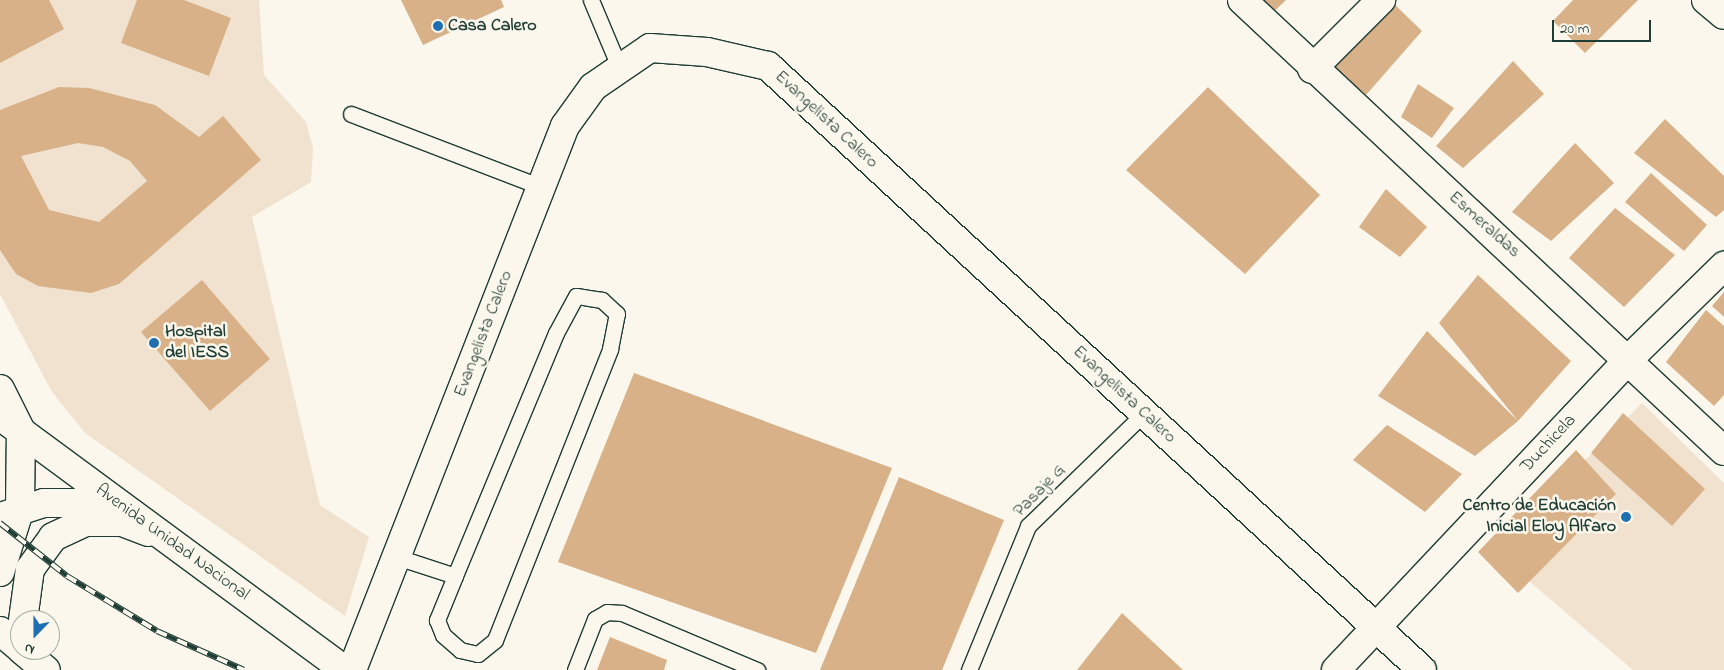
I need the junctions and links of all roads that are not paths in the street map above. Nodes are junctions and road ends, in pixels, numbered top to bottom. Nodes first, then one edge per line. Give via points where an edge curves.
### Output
1 (591, 0) edge
2 (1242, 0) edge
3 (1380, 0) edge
4 (1706, 0) edge
5 (1724, 16) edge
6 (1312, 68) junction
7 (620, 69) junction
8 (351, 114) dead end
9 (541, 187) junction
10 (1724, 266) edge
11 (1630, 358) junction
12 (0, 389) edge
13 (1144, 413) junction
14 (10, 423) edge
15 (1724, 451) edge
16 (10, 512) edge
17 (168, 540) junction
18 (397, 557) junction
19 (0, 572) edge
20 (455, 576) junction
21 (24, 610) edge
22 (1376, 628) junction
23 (0, 631) edge
24 (10, 639) edge
25 (344, 670) edge
26 (352, 670) edge
27 (575, 670) edge
28 (757, 670) edge
29 (969, 670) edge
30 (1336, 670) edge
31 (1422, 670) edge

1 - 7 lane
2 - 6 street, Esmeraldas
3 - 6 street
4 - 5 street
6 - 11 street, Esmeraldas
7 - 9 street, Evangelista Calero via 593,87 565,126
7 - 13 street, Evangelista Calero via 650,48 707,52 768,66
8 - 9 lane
9 - 18 street, Evangelista Calero
10 - 11 street, Duchicela
11 - 15 street, Esmeraldas
11 - 22 street, Duchicela
12 - 14 street
13 - 22 street, Evangelista Calero
13 - 29 lane, Pasaje G via 1028,526
14 - 16 street
14 - 17 street, Avenida Unidad Nacional
16 - 17 street via 83,503 114,512
16 - 19 street
17 - 21 street via 122,522 85,522 53,537 30,569
17 - 25 street, Avenida Unidad Nacional
18 - 20 lane
18 - 26 street, Evangelista Calero
20 - 20 lane via 556,332 576,296 602,300 617,314 610,349 494,640 478,654 460,650 442,635 437,620
22 - 30 street, Duchicela
22 - 31 street, Evangelista Calero
23 - 24 street
27 - 28 lane via 595,620 607,612 622,613

